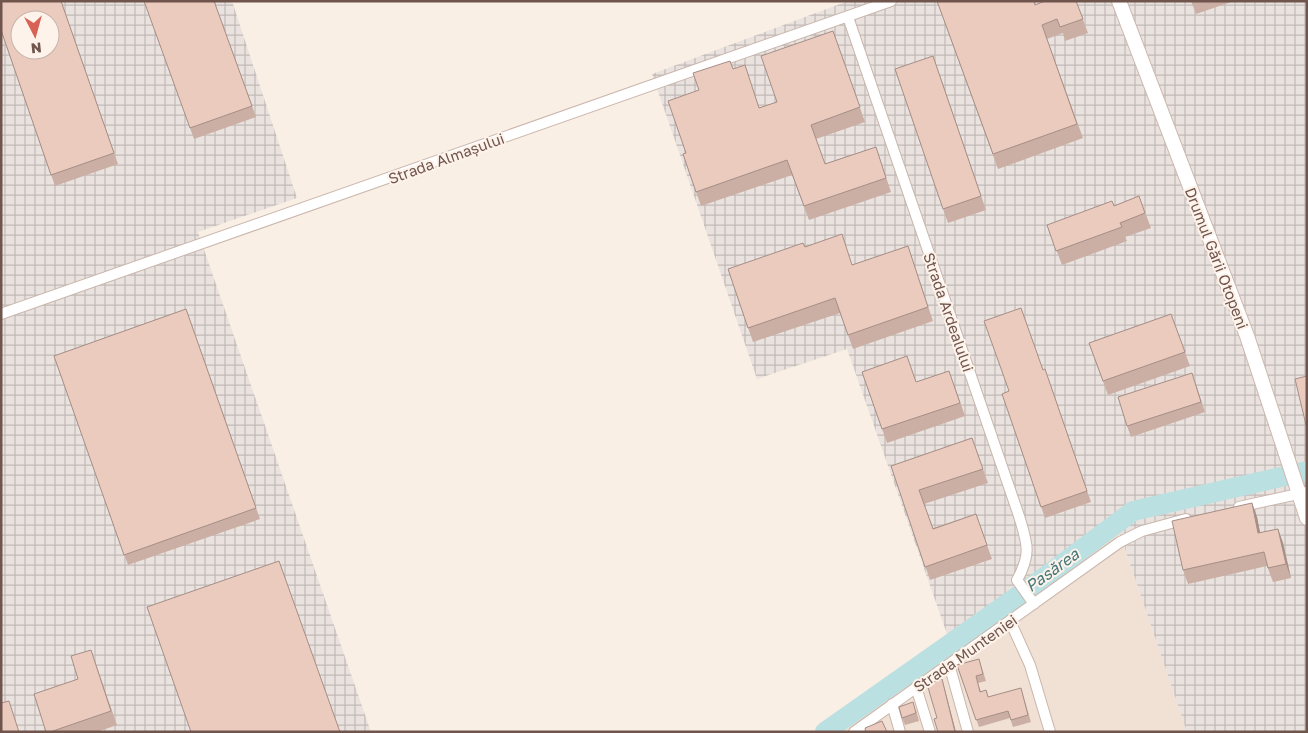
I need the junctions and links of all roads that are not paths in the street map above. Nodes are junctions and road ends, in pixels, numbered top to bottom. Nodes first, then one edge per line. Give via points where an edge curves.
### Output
1 (891, 1) edge
2 (1119, 1) edge
3 (848, 17) junction
4 (1, 314) edge
5 (1303, 493) edge
6 (1230, 509) edge
7 (1201, 516) edge
8 (1307, 518) edge
9 (1032, 601) junction
10 (1010, 621) junction
11 (949, 664) junction
12 (916, 687) junction
13 (892, 704) junction
14 (854, 732) edge
15 (900, 732) edge
16 (930, 732) edge
17 (968, 732) edge
18 (1050, 732) edge

1 - 3 street, Strada Almașului
2 - 5 main road, Drumul Gării Otopeni via 1247,336 1287,458
3 - 4 street, Strada Almașului
3 - 9 street, Strada Ardealului via 1027,543 1028,557 1017,580
5 - 6 street
5 - 8 main road, Drumul Gării Otopeni
7 - 9 street, Strada Munteniei via 1155,527 1127,539
9 - 10 street, Strada Munteniei
10 - 11 street, Strada Munteniei
10 - 18 street via 1030,665
11 - 12 street, Strada Munteniei
11 - 17 street
12 - 13 street, Strada Munteniei
12 - 16 street
13 - 14 street, Strada Munteniei
13 - 15 street

